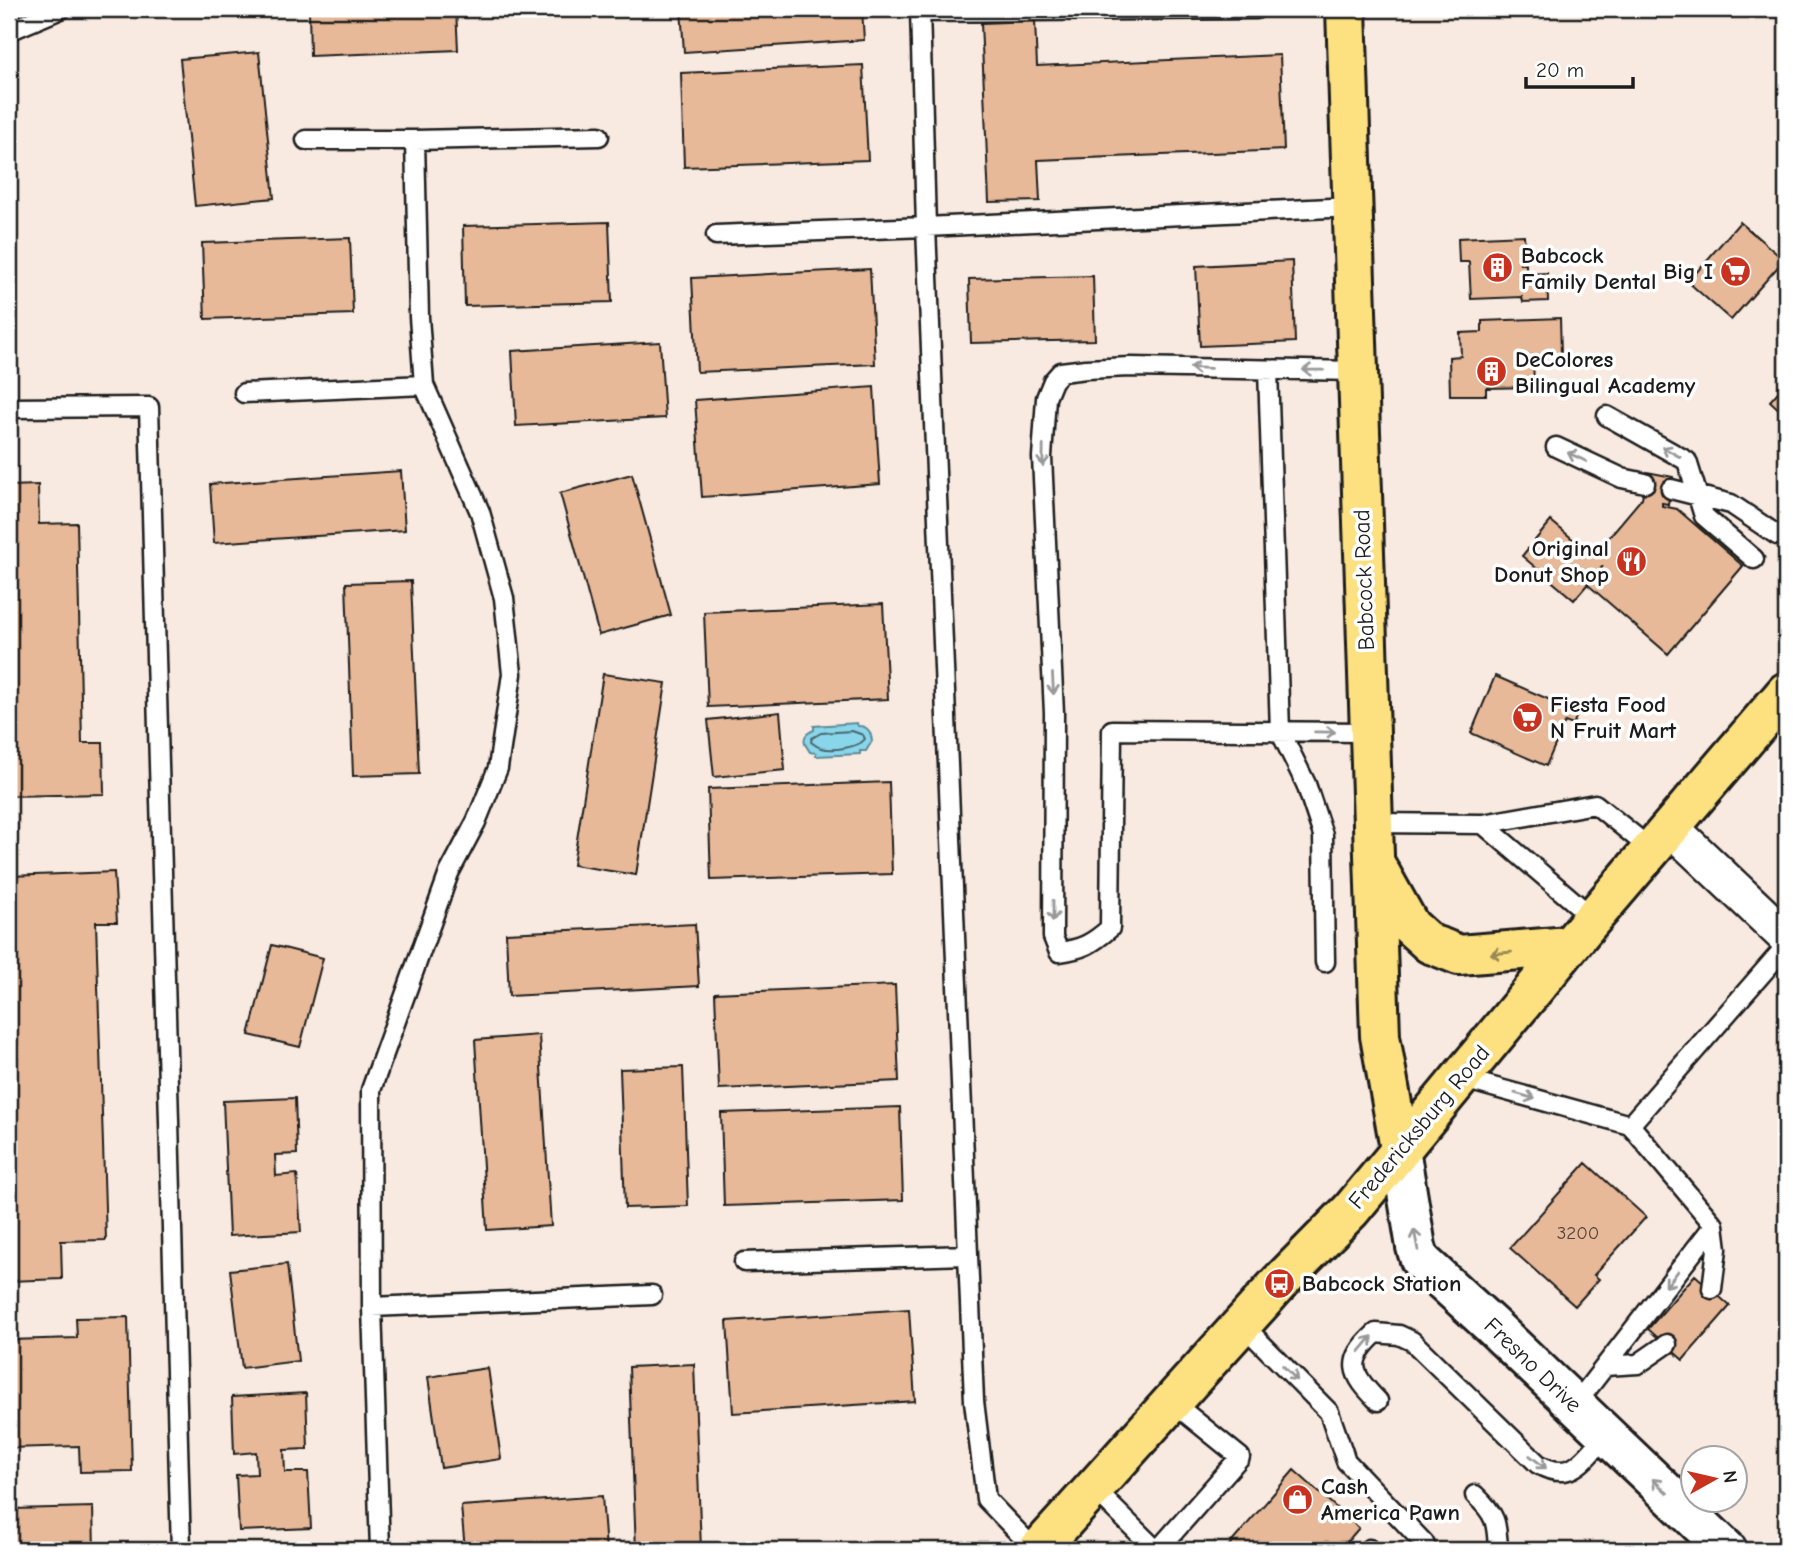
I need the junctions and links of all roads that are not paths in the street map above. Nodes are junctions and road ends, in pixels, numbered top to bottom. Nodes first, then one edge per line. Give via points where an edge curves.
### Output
1 (61, 9) edge
2 (1256, 9) edge
3 (1346, 9) edge
4 (920, 10) edge
5 (9, 31) edge
6 (599, 136) dead end
7 (306, 140) dead end
8 (415, 140) junction
9 (1352, 207) junction
10 (926, 226) junction
11 (716, 235) dead end
12 (1268, 370) junction
13 (1357, 371) junction
14 (424, 385) junction
15 (244, 393) dead end
16 (9, 408) edge
17 (1607, 416) dead end
18 (1556, 447) dead end
19 (1644, 483) dead end
20 (1671, 489) dead end
21 (1698, 496) junction
22 (1777, 535) dead end
23 (1754, 559) dead end
24 (1786, 692) edge
25 (1280, 731) junction
26 (1369, 732) junction
27 (1372, 823) junction
28 (1483, 824) junction
29 (1662, 839) junction
30 (1374, 861) junction
31 (1581, 932) junction
32 (1786, 937) edge
33 (1786, 946) edge
34 (1325, 962) dead end
35 (1459, 1077) junction
36 (1630, 1125) junction
37 (1400, 1149) junction
38 (1714, 1225) junction
39 (967, 1255) junction
40 (744, 1262) dead end
41 (1712, 1289) dead end
42 (652, 1295) dead end
43 (372, 1307) junction
44 (1242, 1324) junction
45 (1667, 1344) dead end
46 (1605, 1366) junction
47 (1378, 1401) dead end
48 (1172, 1402) junction
49 (1575, 1405) junction
50 (1606, 1435) junction
51 (1093, 1488) junction
52 (1475, 1495) dead end
53 (181, 1550) edge
54 (380, 1550) edge
55 (1037, 1550) edge
56 (1157, 1550) edge
57 (1427, 1550) edge
58 (1498, 1550) edge
59 (1727, 1550) edge

1 - 5 lane
2 - 4 lane
3 - 9 main road, Babcock Road
4 - 10 lane
6 - 8 lane
7 - 8 lane
8 - 14 lane
9 - 10 lane
9 - 13 main road, Babcock Road
10 - 11 lane
10 - 39 lane
13 -> 12 lane
12 - 25 lane
12 -> 25 lane via 1180,367 1061,372 1046,398 1042,457 1054,713 1053,937 1059,952 1095,942 1110,928 1111,730
13 - 26 main road, Babcock Road
14 - 15 lane
14 - 43 lane via 480,512 504,598 512,674 498,768 449,873 370,1090
16 - 53 lane via 149,407
21 -> 17 lane via 1687,461
19 -> 18 lane via 1622,478
20 - 21 lane
21 - 22 lane via 1731,504
21 - 23 lane via 1704,516
24 - 29 main road, Fredericksburg Road
25 -> 26 lane
25 - 34 lane via 1306,784 1323,835
26 - 27 main road, Babcock Road
27 - 28 lane
27 - 30 main road, Babcock Road
28 - 29 lane via 1595,804
28 - 31 lane
29 - 31 main road, Fredericksburg Road
29 - 32 street
31 -> 30 main road via 1459,955 1430,944 1410,926
30 - 37 main road, Babcock Road via 1380,1037
31 - 35 main road, Fredericksburg Road
33 - 36 lane
35 -> 36 lane
35 - 37 main road, Fredericksburg Road
36 - 38 lane
37 - 44 main road, Fredericksburg Road via 1351,1210
49 -> 37 main road, Fresno Drive via 1420,1260
38 - 41 lane via 1717,1248
38 -> 46 lane
39 - 40 lane
39 - 55 lane via 974,1401 986,1499
42 - 43 lane
43 - 54 lane
44 - 48 main road, Fredericksburg Road
44 -> 57 lane via 1329,1412 1346,1461
45 - 46 lane via 1638,1364
46 - 49 lane
47 -> 50 lane via 1357,1378 1356,1357 1376,1333 1399,1335 1412,1341 1551,1472 1578,1466
48 - 51 main road, Fredericksburg Road
48 - 56 lane via 1240,1457
49 - 50 main road, Fresno Drive
59 -> 50 main road, Fresno Drive
51 - 55 main road, Fredericksburg Road
51 - 56 lane
52 - 58 lane via 1497,1525

